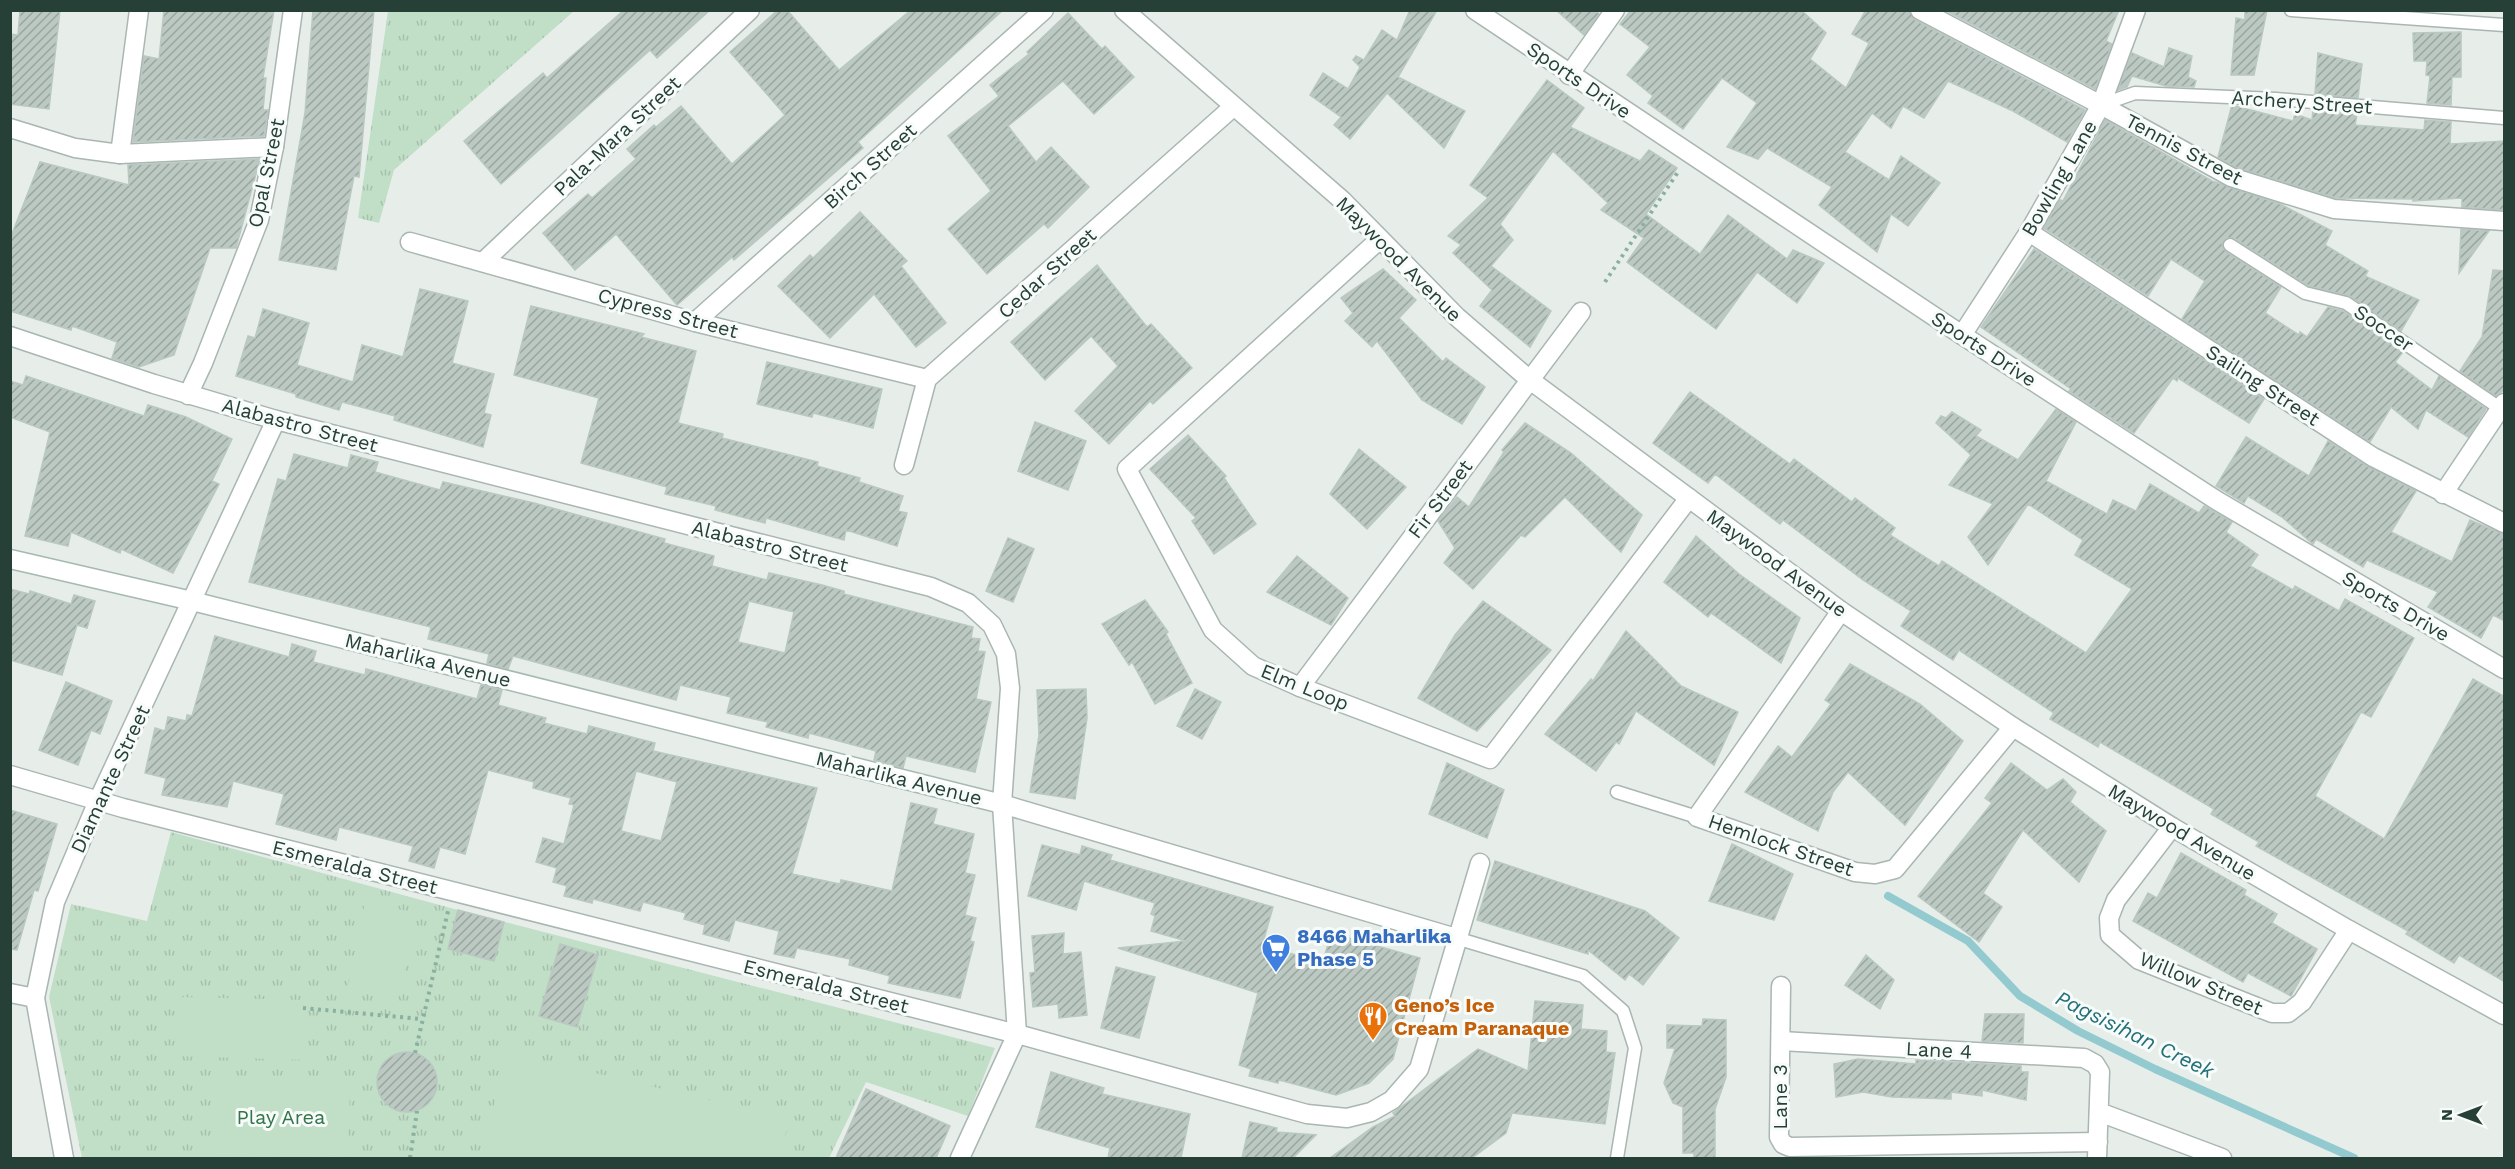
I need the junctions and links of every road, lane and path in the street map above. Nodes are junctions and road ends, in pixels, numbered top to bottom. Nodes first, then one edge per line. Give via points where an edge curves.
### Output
1 (139, 10) edge
2 (293, 10) edge
3 (750, 10) edge
4 (1044, 10) edge
5 (1124, 10) edge
6 (1475, 10) edge
7 (1615, 10) edge
8 (1920, 10) edge
9 (2136, 10) edge
10 (2291, 10) edge
11 (1141, 17) edge
12 (2505, 25) edge
13 (1569, 75) junction
14 (2101, 105) junction
15 (1233, 107) junction
16 (2505, 118) edge
17 (10, 128) edge
18 (274, 147) junction
19 (120, 154) junction
20 (1690, 154) junction
21 (2505, 221) edge
22 (2029, 232) junction
23 (1380, 239) junction
24 (410, 242) dead end
25 (2230, 245) dead end
26 (483, 262) junction
27 (1605, 282) dead end
28 (1581, 312) dead end
29 (695, 322) junction
30 (1962, 335) junction
31 (10, 336) edge
32 (927, 379) junction
33 (1530, 380) junction
34 (188, 395) junction
35 (2503, 406) edge
36 (276, 420) junction
37 (904, 465) dead end
38 (2443, 494) junction
39 (1689, 498) junction
40 (2505, 523) edge
41 (10, 559) edge
42 (192, 601) junction
43 (1841, 611) junction
44 (2505, 669) edge
45 (1300, 687) junction
46 (2013, 727) junction
47 (10, 775) edge
48 (1617, 792) dead end
49 (98, 801) junction
50 (1002, 804) junction
51 (1698, 817) junction
52 (2172, 827) junction
53 (1480, 863) dead end
54 (453, 891) junction
55 (2349, 930) junction
56 (1456, 938) junction
57 (1781, 986) dead end
58 (10, 993) edge
59 (35, 998) junction
60 (303, 1008) dead end
61 (2505, 1015) edge
62 (421, 1019) junction
63 (1017, 1034) junction
64 (1780, 1041) junction
65 (415, 1053) dead end
66 (417, 1110) dead end
67 (2099, 1112) junction
68 (2097, 1150) edge
69 (64, 1158) edge
70 (410, 1158) edge
71 (960, 1158) edge
72 (1617, 1158) edge
73 (2222, 1158) edge

1 - 19 street
2 - 18 street, Opal Street
3 - 26 street, Pala-Mara Street
4 - 29 street, Birch Street
5 - 11 street, Maywood Avenue
6 - 13 street, Sports Drive
7 - 13 street
8 - 14 street, Tennis Street
9 - 14 street, Bowling Lane
10 - 12 lane
11 - 15 street, Maywood Avenue
13 - 20 street, Sports Drive
14 - 16 lane, Archery Street via 2135,93 2276,99
14 - 21 street, Tennis Street via 2231,177 2334,209
14 - 22 street, Bowling Lane
15 - 23 street, Maywood Avenue via 1343,201
15 - 32 street, Cedar Street
17 - 19 street via 75,148
18 - 19 street
18 - 34 street, Opal Street via 259,220
20 - 27 path
20 - 30 street, Sports Drive
22 - 30 street, Bowling Lane
22 - 38 street, Sailing Street via 2373,457
23 - 33 street, Maywood Avenue via 1457,318
23 - 45 street, Elm Loop via 1127,469 1213,630 1253,666
24 - 26 street, Cypress Street
25 - 35 lane, Soccer via 2305,293 2346,303
26 - 29 street, Cypress Street
28 - 33 street, Fir Street
29 - 32 street, Cypress Street
30 - 44 street, Sports Drive via 2216,500
31 - 34 street, Alabastro Street
32 - 37 street
33 - 39 street, Maywood Avenue
33 - 45 street, Fir Street
34 - 36 street, Alabastro Street
35 - 38 street
36 - 42 street, Diamante Street
36 - 50 street, Alabastro Street via 932,588 968,603 992,625 1006,654 1010,688
38 - 40 street, Sailing Street
39 - 43 street, Maywood Avenue
39 - 45 street, Elm Loop via 1490,759
41 - 42 street, Maharlika Avenue
42 - 49 street, Diamante Street
42 - 50 street, Maharlika Avenue
43 - 46 street, Maywood Avenue
43 - 51 street, Hemlock Street
46 - 51 street, Hemlock Street via 1895,868 1875,874 1855,872
46 - 52 street, Maywood Avenue
47 - 49 street, Esmeralda Street
48 - 51 lane
49 - 54 street, Esmeralda Street
49 - 59 street, Diamante Street via 55,902
50 - 56 street, Maharlika Avenue
50 - 63 street, Alabastro Street
52 - 55 street, Maywood Avenue
52 - 55 street, Willow Street via 2116,900 2109,918 2110,935 2139,960 2272,1013 2288,1013 2302,1002
53 - 56 street, Esmeralda Street
54 - 62 path
54 - 63 street, Esmeralda Street
55 - 61 street, Maywood Avenue
56 - 63 street, Esmeralda Street via 1419,1069 1392,1100 1371,1112 1347,1118 1307,1114
56 - 72 lane, Maharlika Avenue via 1583,976 1623,1011 1635,1048
57 - 64 street, Lane 3
58 - 59 street
59 - 69 street, Diamante Street
60 - 62 path
62 - 65 path
63 - 71 street, Alabastro Street
64 - 67 street, Lane 4 via 2084,1058 2096,1064 2100,1072
64 - 68 street, Lane 3 via 1779,1137 1790,1147
66 - 70 path
67 - 68 street
67 - 73 street

